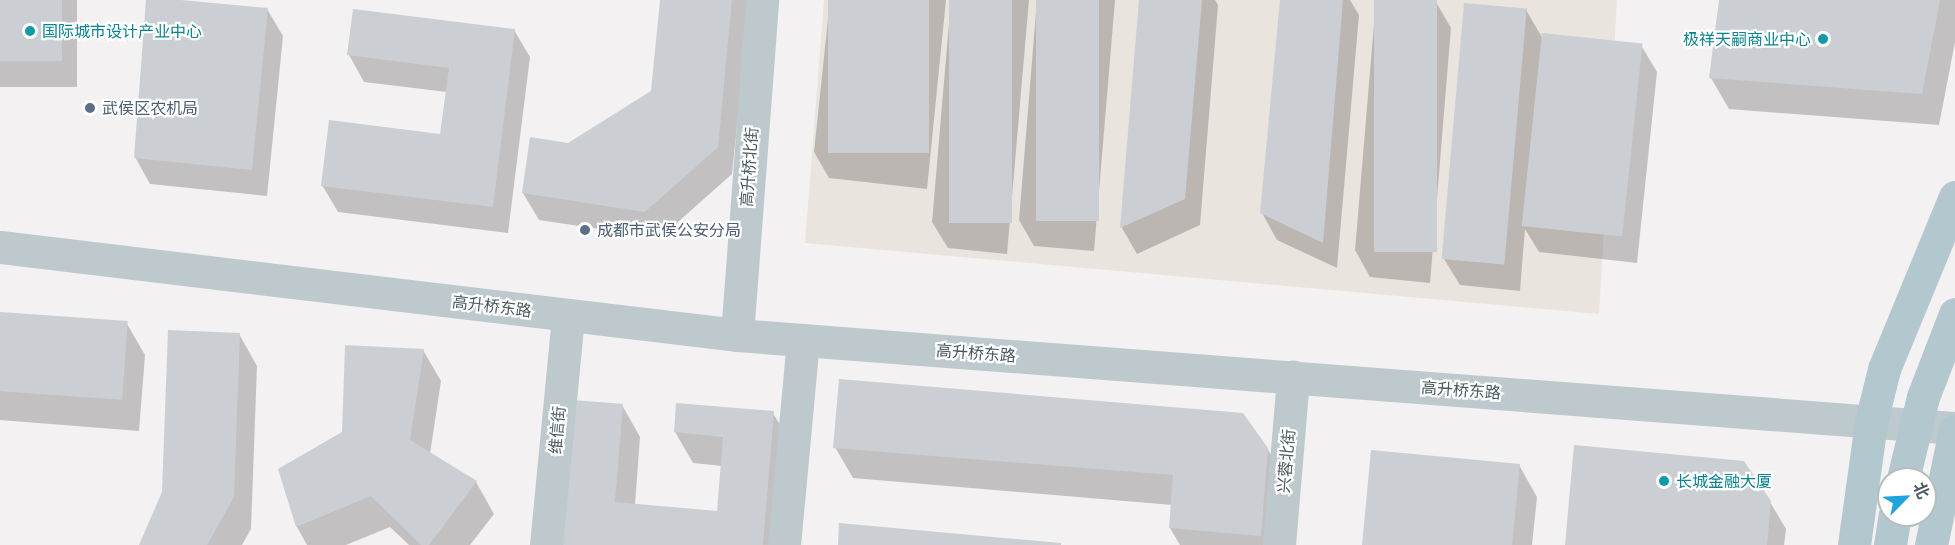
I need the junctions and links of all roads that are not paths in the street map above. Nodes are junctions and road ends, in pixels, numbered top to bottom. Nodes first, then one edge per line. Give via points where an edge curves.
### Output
1 (762, 0) edge
2 (1955, 197) edge
3 (0, 247) edge
4 (1955, 314) edge
5 (568, 315) junction
6 (737, 335) junction
7 (803, 340) junction
8 (1293, 378) junction
9 (1871, 422) junction
10 (1955, 429) edge
11 (1907, 467) edge
12 (1893, 527) edge
13 (546, 545) edge
14 (784, 545) edge
15 (1279, 545) edge
16 (1854, 545) edge
17 (1890, 545) edge
18 (1931, 545) edge

1 - 6 street, 高升桥北街
2 - 9 main road via 1884,369
3 - 5 street, 高升桥东路
4 - 11 main road, bridge via 1923,397
5 - 6 street, 高升桥东路
5 - 13 street, 维信街
6 - 7 street, 高升桥东路
7 - 8 street, 高升桥东路
7 - 14 street
8 - 9 street, 高升桥东路
8 - 15 street, 兴蓉北街
9 - 10 street, 高升桥东路
9 - 16 main road
10 - 18 main road
12 - 17 main road

